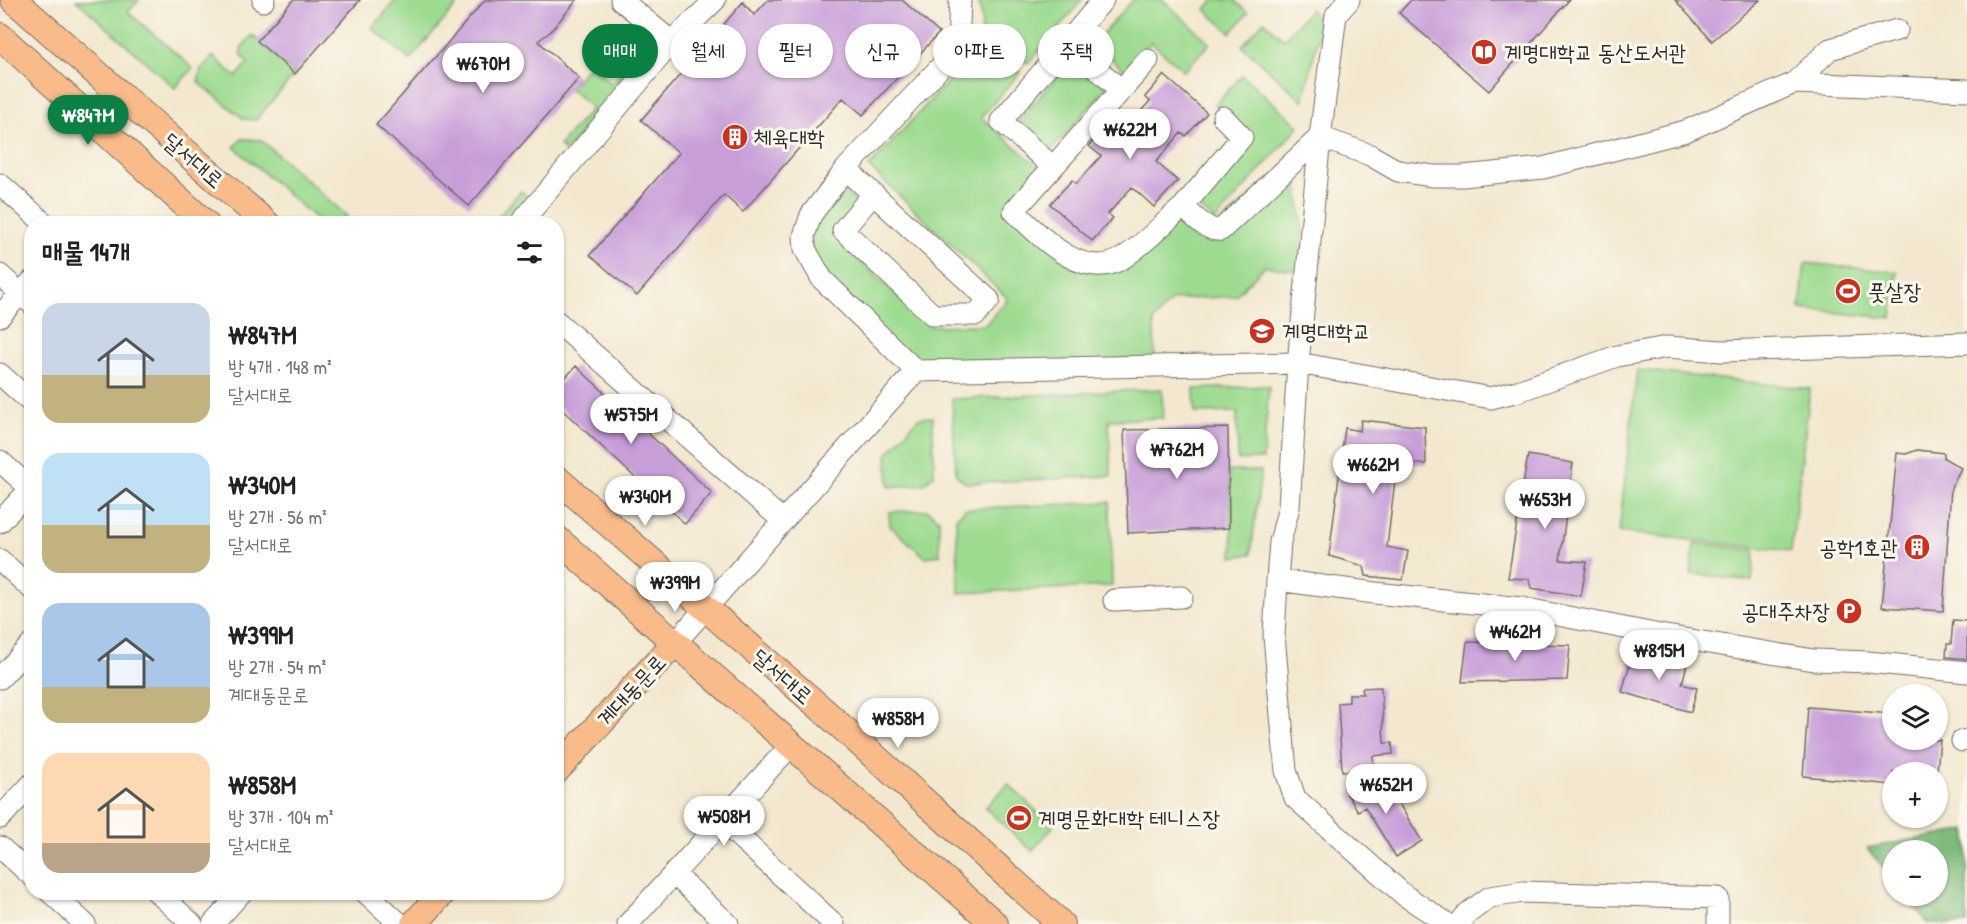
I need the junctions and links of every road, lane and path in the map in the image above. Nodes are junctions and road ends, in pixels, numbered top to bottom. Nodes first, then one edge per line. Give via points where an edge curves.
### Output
1 (14, 0) edge
2 (34, 0) edge
3 (621, 0) edge
4 (715, 0) edge
5 (960, 0) edge
6 (1103, 0) edge
7 (1349, 0) edge
8 (638, 9) edge
9 (690, 24) edge
10 (1084, 24) edge
11 (1897, 30) dead end
12 (0, 36) edge
13 (670, 40) edge
14 (670, 44) edge
15 (11, 53) edge
16 (74, 54) junction
17 (1148, 60) dead end
18 (1038, 78) edge
19 (1107, 78) edge
20 (1794, 83) junction
21 (1121, 90) junction
22 (1967, 90) edge
23 (1223, 117) dead end
24 (1320, 136) junction
25 (1053, 167) junction
26 (846, 169) junction
27 (0, 184) edge
28 (873, 194) junction
29 (1183, 207) junction
30 (36, 216) edge
31 (197, 216) edge
32 (258, 216) edge
33 (527, 216) edge
34 (0, 276) edge
35 (24, 291) edge
36 (24, 296) edge
37 (0, 316) edge
38 (564, 328) edge
39 (1967, 343) edge
40 (1298, 363) junction
41 (916, 372) junction
42 (0, 374) edge
43 (24, 395) edge
44 (0, 461) edge
45 (24, 481) edge
46 (564, 485) edge
47 (24, 495) edge
48 (783, 521) junction
49 (0, 522) edge
50 (564, 545) edge
51 (0, 560) edge
52 (1277, 580) junction
53 (24, 582) edge
54 (1182, 597) dead end
55 (1114, 600) dead end
56 (705, 609) junction
57 (675, 643) junction
58 (24, 652) edge
59 (1967, 672) edge
60 (0, 678) edge
61 (792, 744) junction
62 (564, 762) edge
63 (24, 792) edge
64 (0, 818) edge
65 (722, 821) junction
66 (0, 847) edge
67 (24, 869) edge
68 (674, 874) junction
69 (59, 900) edge
70 (166, 900) edge
71 (235, 900) edge
72 (374, 900) edge
73 (436, 900) edge
74 (85, 924) edge
75 (192, 924) edge
76 (213, 924) edge
77 (400, 924) edge
78 (414, 924) edge
79 (628, 924) edge
80 (728, 924) edge
81 (834, 924) edge
82 (994, 924) edge
83 (1061, 924) edge
84 (1448, 924) edge
85 (1459, 924) edge
86 (1718, 924) edge

1 - 16 main road, 달서대로
2 - 16 main road
3 - 8 street
4 - 9 street
5 - 26 street via 958,48
6 - 10 street
7 - 24 street via 1336,15
8 - 13 street
11 - 20 street via 1830,50
12 - 15 main road, 달서대로
14 - 33 street
15 - 31 main road, 달서대로
16 - 32 main road, 달서대로
17 - 21 street
18 - 25 street via 1001,121
19 - 21 street
20 - 22 street
20 - 24 street via 1686,131 1543,168 1463,176 1422,175 1398,171 1370,155
21 - 25 street
23 - 29 street via 1242,137
24 - 29 street via 1221,230 1210,228
24 - 40 street
25 - 29 street via 1014,211 1053,247 1079,261 1095,265 1123,258
26 - 28 street
26 - 41 street via 811,215 804,236 805,249 822,279
27 - 30 street
28 - 28 street via 989,300 976,315 933,315 843,230
34 - 35 street
36 - 37 street
38 - 48 street
39 - 40 street via 1722,351 1667,347 1617,356 1491,398
40 - 41 street
40 - 52 street via 1289,507 1280,542
41 - 48 street, 계대동문로
42 - 43 street
44 - 45 street
46 - 56 main road, 달서대로
47 - 49 street
48 - 56 street, 계대동문로
50 - 57 main road, 달서대로
51 - 53 street
52 - 59 street via 1522,608 1814,660
52 - 84 street via 1274,636 1286,771 1295,798 1404,895
54 - 55 street
56 - 57 street, 계대동문로
56 - 83 main road, 달서대로
57 - 61 main road, 달서대로
57 - 62 main road, 계대동문로
58 - 60 street
61 - 65 street
61 - 82 main road, 달서대로
63 - 64 street
65 - 68 street
65 - 81 street
66 - 67 street
68 - 79 street
68 - 80 street
69 - 74 street
70 - 75 street
71 - 76 street
72 - 77 street
73 - 78 main road
85 - 86 street via 1490,897 1522,892 1718,898

